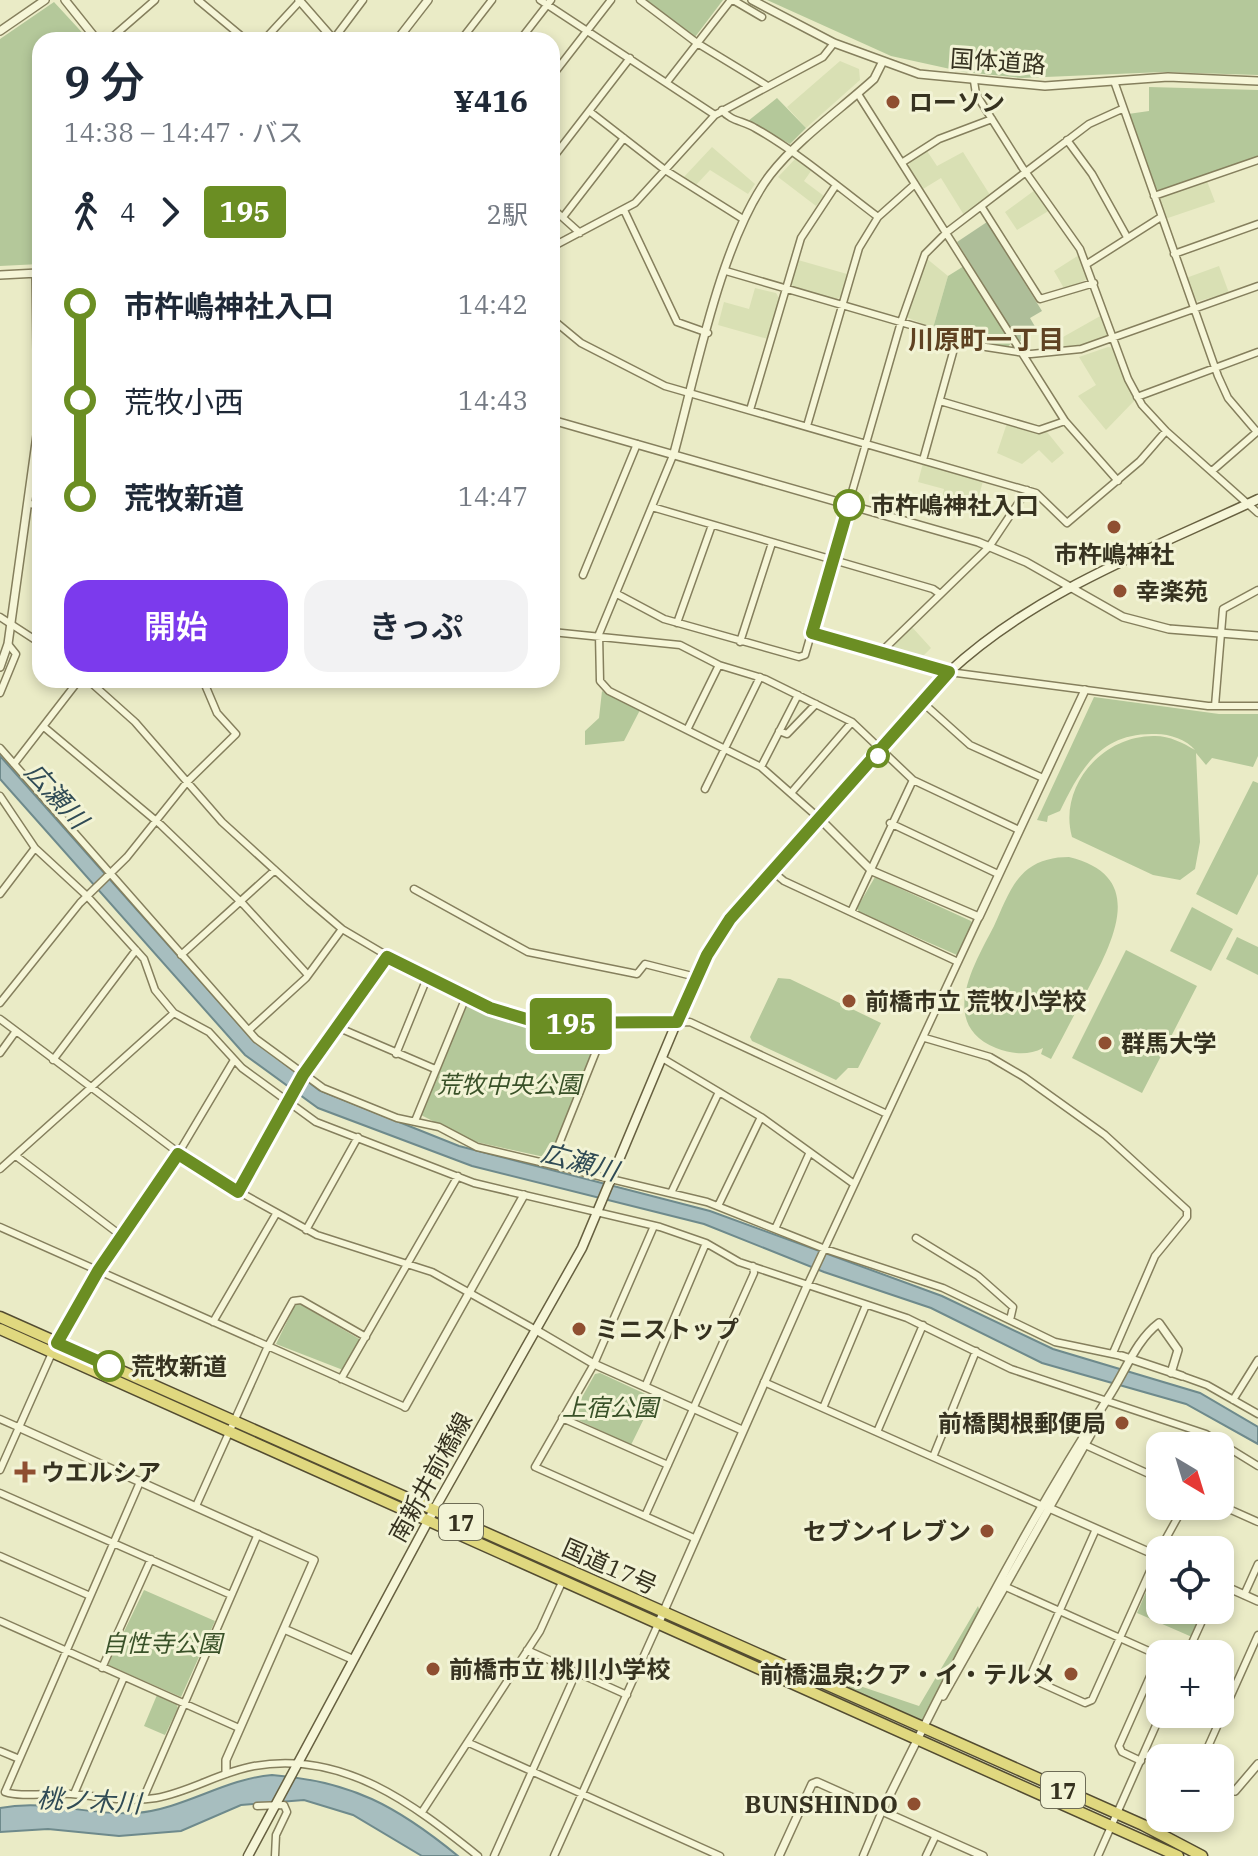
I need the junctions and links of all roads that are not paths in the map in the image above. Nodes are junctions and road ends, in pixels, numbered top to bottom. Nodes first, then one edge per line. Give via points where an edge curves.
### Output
1 (45, 0) edge
2 (65, 0) edge
3 (155, 0) edge
4 (198, 0) edge
5 (302, 0) edge
6 (363, 0) edge
7 (428, 0) edge
8 (492, 0) edge
9 (540, 0) edge
10 (611, 0) edge
11 (640, 0) edge
12 (732, 0) edge
13 (752, 0) edge
14 (549, 2) edge
15 (762, 17) dead end
16 (0, 31) edge
17 (587, 31) junction
18 (91, 32) edge
19 (118, 32) edge
20 (236, 32) edge
21 (272, 32) edge
22 (327, 32) edge
23 (339, 32) edge
24 (403, 32) edge
25 (467, 32) edge
26 (526, 32) edge
27 (697, 43) junction
28 (834, 43) junction
29 (630, 58) junction
30 (882, 63) junction
31 (560, 66) edge
32 (974, 81) junction
33 (1114, 81) junction
34 (1258, 81) edge
35 (667, 82) junction
36 (766, 85) junction
37 (858, 94) junction
38 (1122, 109) junction
39 (722, 110) junction
40 (589, 111) junction
41 (715, 115) junction
42 (992, 119) junction
43 (624, 138) junction
44 (1067, 140) junction
45 (560, 149) edge
46 (792, 151) junction
47 (1258, 160) edge
48 (903, 162) junction
49 (665, 170) junction
50 (1025, 172) junction
51 (915, 184) junction
52 (836, 185) junction
53 (1154, 196) junction
54 (981, 206) junction
55 (624, 210) junction
56 (560, 215) edge
57 (563, 217) junction
58 (878, 217) junction
59 (1161, 217) junction
60 (743, 219) junction
61 (1258, 224) edge
62 (947, 232) junction
63 (580, 233) junction
64 (1127, 237) junction
65 (560, 243) edge
66 (1174, 254) junction
67 (1087, 264) junction
68 (726, 271) junction
69 (32, 273) edge
70 (0, 275) edge
71 (1094, 283) junction
72 (1258, 286) edge
73 (785, 289) junction
74 (841, 305) junction
75 (1194, 309) junction
76 (901, 322) junction
77 (560, 326) edge
78 (708, 333) junction
79 (957, 338) junction
80 (1114, 338) junction
81 (1258, 352) edge
82 (1023, 354) junction
83 (1215, 367) junction
84 (691, 393) junction
85 (1137, 397) junction
86 (940, 401) junction
87 (750, 410) junction
88 (1065, 421) junction
89 (560, 422) edge
90 (807, 426) junction
91 (1166, 431) junction
92 (1257, 431) edge
93 (637, 444) junction
94 (866, 444) junction
95 (674, 453) junction
96 (923, 460) junction
97 (1212, 471) junction
98 (1118, 481) junction
99 (32, 485) edge
100 (1027, 490) junction
101 (1258, 499) edge
102 (30, 504) joint
103 (1248, 504) junction
104 (849, 505) junction
105 (652, 507) junction
106 (1258, 513) edge
107 (712, 525) junction
108 (772, 543) junction
109 (989, 547) junction
110 (833, 560) junction
111 (583, 575) dead end
112 (1070, 588) junction
113 (1258, 590) edge
114 (617, 594) junction
115 (940, 594) junction
116 (0, 617) edge
117 (11, 622) junction
118 (677, 623) junction
119 (560, 633) edge
120 (812, 633) junction
121 (1220, 634) junction
122 (5, 635) edge
123 (1258, 636) edge
124 (32, 637) edge
125 (598, 639) junction
126 (740, 642) junction
127 (8, 644) junction
128 (881, 652) junction
129 (719, 665) junction
130 (0, 667) edge
131 (949, 672) junction
132 (760, 677) junction
133 (73, 688) edge
134 (97, 688) edge
135 (206, 688) edge
136 (1085, 690) junction
137 (0, 693) edge
138 (798, 695) junction
139 (922, 702) junction
140 (816, 704) junction
141 (1215, 706) junction
142 (1258, 706) edge
143 (852, 722) junction
144 (44, 727) junction
145 (687, 730) junction
146 (779, 731) junction
147 (0, 748) edge
148 (725, 750) junction
149 (883, 750) junction
150 (14, 764) junction
151 (761, 767) junction
152 (1043, 778) junction
153 (913, 780) junction
154 (187, 782) junction
155 (705, 789) dead end
156 (791, 793) junction
157 (0, 796) edge
158 (820, 819) junction
159 (156, 821) junction
160 (890, 823) junction
161 (1019, 830) junction
162 (35, 848) junction
163 (869, 868) junction
164 (275, 870) junction
165 (772, 871) junction
166 (998, 874) junction
167 (109, 875) junction
168 (414, 889) dead end
169 (0, 894) edge
170 (87, 896) junction
171 (240, 902) junction
172 (851, 912) junction
173 (979, 917) junction
174 (342, 929) junction
175 (136, 950) junction
176 (181, 955) junction
177 (387, 957) junction
178 (958, 962) junction
179 (308, 975) junction
180 (696, 977) junction
181 (427, 978) junction
182 (466, 997) junction
183 (0, 1003) edge
184 (174, 1013) junction
185 (0, 1019) edge
186 (677, 1022) junction
187 (607, 1024) junction
188 (337, 1027) junction
189 (249, 1030) junction
190 (16, 1031) junction
191 (925, 1038) junction
192 (0, 1053) edge
193 (396, 1054) junction
194 (662, 1058) junction
195 (53, 1060) junction
196 (234, 1060) junction
197 (435, 1069) junction
198 (303, 1075) junction
199 (91, 1088) junction
200 (718, 1094) junction
201 (289, 1103) junction
202 (887, 1114) junction
203 (761, 1117) junction
204 (415, 1121) junction
205 (358, 1137) junction
206 (178, 1154) junction
207 (809, 1154) junction
208 (16, 1156) junction
209 (551, 1164) junction
210 (0, 1169) edge
211 (458, 1176) junction
212 (612, 1181) junction
213 (854, 1184) junction
214 (238, 1192) junction
215 (671, 1193) junction
216 (524, 1195) junction
217 (718, 1206) junction
218 (276, 1214) junction
219 (598, 1215) junction
220 (654, 1226) junction
221 (0, 1227) edge
222 (775, 1229) junction
223 (306, 1230) junction
224 (123, 1237) junction
225 (916, 1238) dead end
226 (706, 1243) junction
227 (825, 1250) junction
228 (409, 1262) junction
229 (753, 1266) junction
230 (98, 1271) junction
231 (807, 1286) junction
232 (470, 1293) junction
233 (866, 1305) junction
234 (0, 1317) edge
235 (1010, 1320) junction
236 (213, 1322) junction
237 (923, 1325) junction
238 (0, 1329) edge
239 (536, 1330) junction
240 (366, 1337) junction
241 (268, 1346) junction
242 (54, 1348) junction
243 (976, 1351) junction
244 (1113, 1353) junction
245 (1122, 1356) joint
246 (1131, 1359) junction
247 (1258, 1360) edge
248 (594, 1364) junction
249 (1171, 1373) junction
250 (1182, 1376) joint
251 (341, 1379) junction
252 (764, 1382) junction
253 (645, 1387) junction
254 (1108, 1399) junction
255 (1233, 1400) junction
256 (405, 1407) joint
257 (691, 1408) junction
258 (823, 1408) junction
259 (1258, 1414) edge
260 (562, 1418) junction
261 (0, 1419) edge
262 (231, 1426) junction
263 (18, 1427) junction
264 (742, 1430) junction
265 (877, 1432) junction
266 (1188, 1432) edge
267 (1082, 1444) junction
268 (1234, 1453) edge
269 (933, 1457) junction
270 (668, 1465) junction
271 (1258, 1466) edge
272 (0, 1470) edge
273 (1146, 1473) edge
274 (140, 1482) junction
275 (0, 1493) edge
276 (196, 1506) junction
277 (1047, 1507) junction
278 (1234, 1511) edge
279 (431, 1515) junction
280 (645, 1516) junction
281 (1258, 1522) edge
282 (1096, 1529) junction
283 (258, 1534) junction
284 (694, 1538) junction
285 (112, 1542) junction
286 (1146, 1551) edge
287 (0, 1556) edge
288 (151, 1559) junction
289 (1258, 1564) edge
290 (563, 1580) junction
291 (1146, 1581) edge
292 (1006, 1587) junction
293 (1234, 1590) edge
294 (88, 1595) junction
295 (231, 1595) junction
296 (1244, 1595) junction
297 (1258, 1601) edge
298 (1060, 1611) junction
299 (661, 1617) junction
300 (2, 1622) edge
301 (284, 1629) junction
302 (0, 1633) edge
303 (1258, 1635) edge
304 (1119, 1638) junction
305 (64, 1650) junction
306 (527, 1650) junction
307 (1146, 1650) edge
308 (352, 1659) junction
309 (102, 1668) junction
310 (576, 1673) junction
311 (124, 1677) junction
312 (1146, 1687) edge
313 (627, 1695) junction
314 (183, 1703) junction
315 (239, 1728) junction
316 (1155, 1728) edge
317 (920, 1732) junction
318 (469, 1743) junction
319 (1209, 1744) edge
320 (0, 1751) edge
321 (1143, 1757) junction
322 (17, 1758) junction
323 (1146, 1758) edge
324 (297, 1763) junction
325 (1258, 1764) edge
326 (531, 1772) junction
327 (226, 1773) junction
328 (1235, 1791) edge
329 (74, 1794) junction
330 (583, 1795) junction
331 (143, 1799) junction
332 (276, 1804) junction
333 (257, 1806) dead end
334 (882, 1811) junction
335 (422, 1812) junction
336 (1115, 1819) junction
337 (936, 1835) junction
338 (248, 1856) edge
339 (275, 1856) edge
340 (478, 1856) edge
341 (494, 1856) edge
342 (554, 1856) edge
343 (720, 1856) edge
344 (779, 1856) edge
345 (863, 1856) edge
346 (926, 1856) edge
347 (983, 1856) edge
348 (1098, 1856) edge
349 (1178, 1856) edge
350 (1202, 1856) edge

1 - 16 street
2 - 18 street
3 - 19 street
4 - 20 street
5 - 21 street
5 - 22 street
6 - 23 street
7 - 24 street
8 - 25 street
9 - 14 street
10 - 17 street
11 - 27 street
12 - 15 street
12 - 27 street
13 - 28 street, 国体道路
14 - 17 street
14 - 26 street
17 - 29 street
17 - 31 street
27 - 35 street
27 - 36 street
28 - 30 street, 国体道路
28 - 36 street via 823,57
29 - 35 street
29 - 40 street
30 - 32 street, 国体道路
30 - 37 street
32 - 33 street, 国体道路 via 1045,86
32 - 42 street
33 - 34 street, 国体道路
33 - 38 street
35 - 41 street
36 - 39 street
37 - 46 street
37 - 48 street
38 - 44 street via 1094,120
38 - 53 street
39 - 41 street
39 - 46 street
40 - 43 street
40 - 45 street
41 - 49 street
42 - 48 street via 939,139
42 - 50 street
43 - 49 street
43 - 57 street
44 - 50 street
44 - 64 street
46 - 52 street
46 - 60 street
47 - 53 street
48 - 51 street
49 - 55 street
49 - 60 street
50 - 54 street
50 - 67 street via 1067,227
51 - 58 street
51 - 62 street
52 - 58 street
52 - 73 street via 805,229
53 - 59 street
54 - 62 street
54 - 71 street via 1040,299
55 - 63 street
55 - 78 street via 677,322
56 - 57 street
57 - 63 street
58 - 74 street via 859,248
59 - 64 street
59 - 66 street
60 - 68 street
61 - 66 street
62 - 76 street via 917,268
62 - 82 street
63 - 65 street
64 - 67 street
66 - 75 street
67 - 71 street
68 - 73 street
68 - 78 street
69 - 70 street
71 - 80 street
72 - 75 street
73 - 74 street
73 - 87 street
74 - 76 street
74 - 90 street
75 - 80 street
75 - 83 street
76 - 79 street
76 - 94 street
77 - 84 street via 581,343 665,386
78 - 84 street
79 - 82 street
79 - 86 street
80 - 82 street via 1068,352
80 - 85 street
81 - 83 street
82 - 88 street
83 - 85 street
83 - 92 street via 1228,398
84 - 87 street
84 - 95 street
85 - 91 street
86 - 88 street via 1039,430
86 - 96 street
87 - 90 street
88 - 98 street
89 - 93 street
90 - 94 street
91 - 97 street
91 - 98 street
92 - 97 street
93 - 95 street
93 - 111 street
94 - 96 street
94 - 104 street
95 - 104 street
95 - 105 street
96 - 100 street
97 - 103 street
98 - 100 street via 1069,523 1043,497
99 - 102 street
100 - 109 street
101 - 103 main road
102 - 117 street
103 - 106 street
103 - 112 main road
104 - 109 street
104 - 110 street
105 - 107 street
105 - 114 street
107 - 108 street
107 - 118 street
108 - 110 street
108 - 126 street
109 - 112 street
109 - 115 street
110 - 115 street
110 - 120 street
112 - 121 street via 1138,622
112 - 131 main road via 1011,621
113 - 121 street via 1224,607
114 - 118 street
114 - 125 street
115 - 128 street
116 - 117 street
117 - 122 street
117 - 124 street
118 - 126 street
119 - 125 street
120 - 126 street via 805,655 799,657
120 - 128 street
121 - 123 street
121 - 141 street
122 - 127 street
125 - 129 street via 680,645
125 - 145 street via 604,688
127 - 130 street
127 - 137 street via 16,656
128 - 131 street
129 - 132 street
129 - 145 street
131 - 136 street
131 - 139 main road
132 - 138 street
132 - 148 street
133 - 144 street
134 - 154 street
135 - 154 street via 217,713 236,734
136 - 141 street
136 - 152 street
138 - 140 street
138 - 146 street
139 - 149 main road
139 - 152 street via 970,745
140 - 143 street
140 - 146 street via 787,734
141 - 142 street
143 - 149 street
143 - 156 street
144 - 150 street
144 - 159 street
145 - 148 street
146 - 151 street
147 - 150 street
148 - 151 street
148 - 155 street
149 - 153 street
149 - 158 main road
150 - 167 street
151 - 156 street
152 - 161 street
153 - 160 street
153 - 161 street
154 - 159 street
154 - 164 street
156 - 158 street
157 - 162 street
158 - 163 street
158 - 165 main road
159 - 167 street
159 - 171 street
160 - 163 street
160 - 166 street
161 - 166 street
162 - 169 street
162 - 170 street
163 - 172 street
163 - 173 street
164 - 171 street
164 - 174 street
165 - 172 street
165 - 180 main road via 730,919
166 - 173 street
167 - 170 street
167 - 176 street
168 - 180 street via 528,952 631,973 639,974 645,964
170 - 175 street
170 - 183 street
171 - 176 street
171 - 179 street
172 - 178 street
173 - 178 street
174 - 177 street
174 - 179 street
175 - 184 street via 155,990
175 - 195 street
176 - 189 street
177 - 181 street
177 - 188 street
178 - 191 street
179 - 189 street
180 - 186 main road
181 - 182 street
181 - 193 street
182 - 187 street via 540,1023
182 - 197 street
184 - 196 street via 209,1032
184 - 199 street
185 - 190 street
186 - 187 street
186 - 194 main road
186 - 202 street via 693,1024
187 - 209 street
188 - 193 street
188 - 198 street
189 - 198 street
190 - 192 street
190 - 195 street
191 - 202 street
191 - 244 street via 990,1057 1024,1077 1112,1141 1187,1210 1155,1256
193 - 197 street
194 - 200 street
194 - 212 main road
195 - 199 street
196 - 201 street
196 - 206 street
197 - 204 street
198 - 201 street
198 - 204 street via 370,1108
199 - 206 street
199 - 208 street
200 - 203 street
200 - 215 street
201 - 205 street via 314,1120
201 - 214 street
202 - 213 street
203 - 207 street
203 - 217 street
204 - 209 street via 477,1147
205 - 211 street
205 - 223 street
206 - 214 street
206 - 224 street
207 - 213 street
207 - 222 street
208 - 210 street
208 - 224 street
209 - 212 street
211 - 216 street
211 - 228 street
212 - 215 street
212 - 219 main road, 南新井前橋線
213 - 227 street
214 - 218 street
215 - 217 street
216 - 219 street
216 - 232 street
217 - 222 street
218 - 223 street
218 - 236 street
219 - 220 street
219 - 239 main road, 南新井前橋線
220 - 226 street
220 - 248 street
221 - 230 street
222 - 227 street
223 - 228 street
224 - 230 street
225 - 235 street via 982,1279 1014,1309
226 - 229 street
226 - 253 street
227 - 231 street
227 - 235 street via 943,1288
228 - 232 street
228 - 240 street
229 - 231 street
229 - 257 street
230 - 236 street
230 - 242 street
231 - 233 street
231 - 252 street
232 - 239 street
232 - 256 street
233 - 237 street
233 - 258 street
234 - 242 highway, 国道17号 / 17
235 - 244 street via 1067,1346
236 - 241 street
237 - 243 street
237 - 265 street
238 - 242 highway, 国道17号 / 17
239 - 248 street
239 - 279 main road, 南新井前橋線
240 - 241 street via 297,1299
240 - 251 street
241 - 251 street
241 - 262 street
242 - 262 highway, 国道17号 / 17
242 - 263 street
243 - 254 street via 1017,1371
243 - 269 street
244 - 245 street
245 - 246 street
246 - 249 street
246 - 249 street via 1142,1338 1159,1323 1178,1350
246 - 254 street
247 - 255 street
248 - 253 street
248 - 260 street
249 - 250 street
250 - 255 street
251 - 256 street
252 - 258 street
252 - 264 street
253 - 257 street
254 - 266 street
254 - 267 street
255 - 259 street
257 - 264 street
257 - 270 street
258 - 265 street
260 - 270 street
260 - 280 street via 535,1467
261 - 263 street
262 - 276 street
262 - 279 highway, 国道17号 / 17
263 - 272 street
263 - 274 street
264 - 284 street
265 - 269 street
267 - 273 street
267 - 277 street
268 - 271 street
269 - 277 street
270 - 280 street
274 - 276 street
274 - 285 street
275 - 285 street
276 - 283 street
277 - 282 street
277 - 292 street
277 - 317 street
278 - 281 street
279 - 290 highway, 国道17号 / 17
279 - 299 highway, 国道17号 / 17
279 - 308 main road, 南新井前橋線
280 - 284 street
282 - 286 street
282 - 298 street
283 - 295 street
283 - 301 street via 314,1560
284 - 299 street
285 - 288 street
285 - 294 street
287 - 294 street
288 - 295 street
288 - 309 street
289 - 296 street
290 - 299 highway, 国道17号 / 17
290 - 306 street
291 - 304 street
292 - 298 street
292 - 317 street
293 - 296 street
294 - 305 street
295 - 314 street
296 - 297 street
298 - 304 street
298 - 304 street via 1031,1675 1034,1680 1088,1704
299 - 313 street
299 - 317 highway, 国道17号 / 17
300 - 302 street
300 - 305 street
301 - 308 street
301 - 315 street
303 - 319 street
304 - 307 street
305 - 309 street
305 - 322 street
306 - 310 street
306 - 318 street
308 - 324 main road, 南新井前橋線
309 - 311 street
310 - 313 street
310 - 326 street
311 - 314 street
311 - 329 street
312 - 321 street via 1119,1746 1122,1752
313 - 330 street
314 - 315 street
314 - 331 street
315 - 327 street
316 - 321 street
317 - 334 street
317 - 336 highway, 国道17号 / 17
318 - 326 street
318 - 335 street
320 - 322 street
321 - 323 street
321 - 336 street
322 - 329 street via 4,1789 7,1794
324 - 327 street
324 - 332 main road, 南新井前橋線
324 - 335 street via 360,1778
325 - 328 street
326 - 330 street
326 - 341 street
327 - 331 street
329 - 331 street
330 - 342 street
330 - 343 street
332 - 333 street
332 - 338 main road
332 - 339 street via 287,1812 276,1835
334 - 337 street
334 - 344 street via 814,1782
334 - 345 street
335 - 340 street
336 - 348 street
336 - 349 highway, 国道17号 / 17
336 - 350 highway, 国道17号 / 17
337 - 346 street
337 - 347 street

